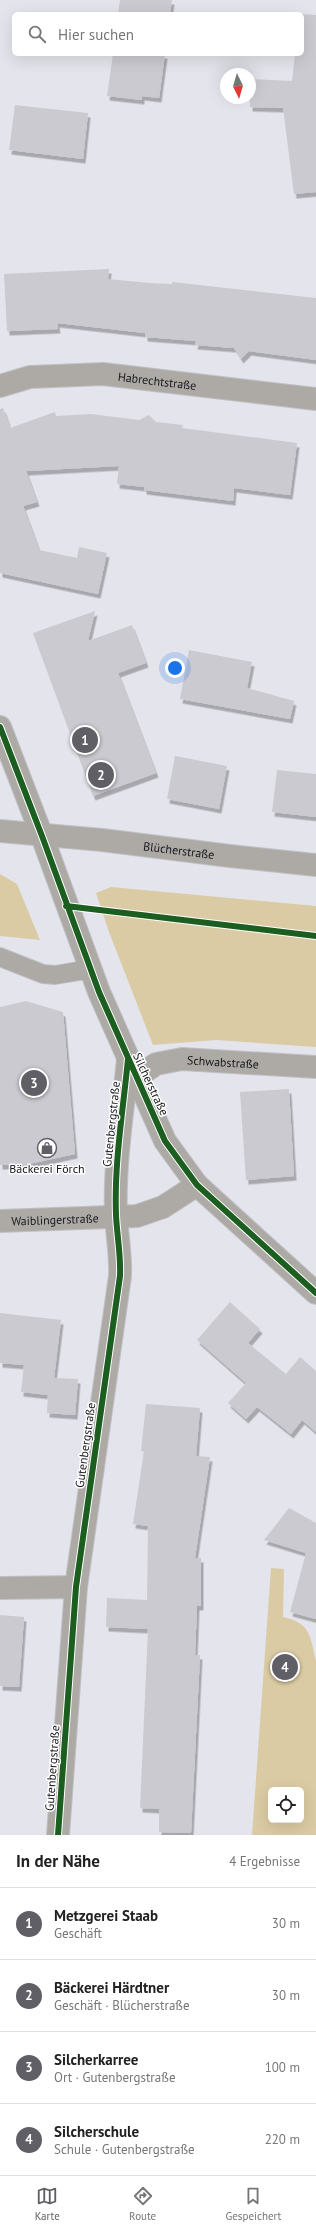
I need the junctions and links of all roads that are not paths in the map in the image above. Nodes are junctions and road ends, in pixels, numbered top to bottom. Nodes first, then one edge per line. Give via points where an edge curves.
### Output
1 (0, 386) edge
2 (316, 399) edge
3 (0, 727) edge
4 (0, 831) edge
5 (42, 836) junction
6 (316, 865) edge
7 (0, 957) edge
8 (91, 969) junction
9 (316, 1067) edge
10 (132, 1069) junction
11 (197, 1185) junction
12 (116, 1216) junction
13 (0, 1221) edge
14 (316, 1293) edge
15 (76, 1587) junction
16 (0, 1588) edge
17 (58, 1835) edge

1 - 2 street, Habrechtstraße via 30,377 103,374
3 - 5 street, Silcherstraße
4 - 5 street, Blücherstraße
5 - 6 street, Blücherstraße via 102,840
5 - 8 street, Silcherstraße via 67,910
7 - 8 lane via 43,974 55,975
8 - 10 street, Silcherstraße
9 - 10 street, Schwabstraße via 182,1059
10 - 11 street, Silcherstraße via 165,1141
10 - 12 street, Gutenbergstraße via 117,1163
11 - 12 street, Waiblingerstraße via 163,1207 137,1216
11 - 14 street, Silcherstraße
12 - 13 street, Waiblingerstraße
12 - 15 street, Gutenbergstraße via 121,1256 120,1276
15 - 16 street
15 - 17 street, Gutenbergstraße

